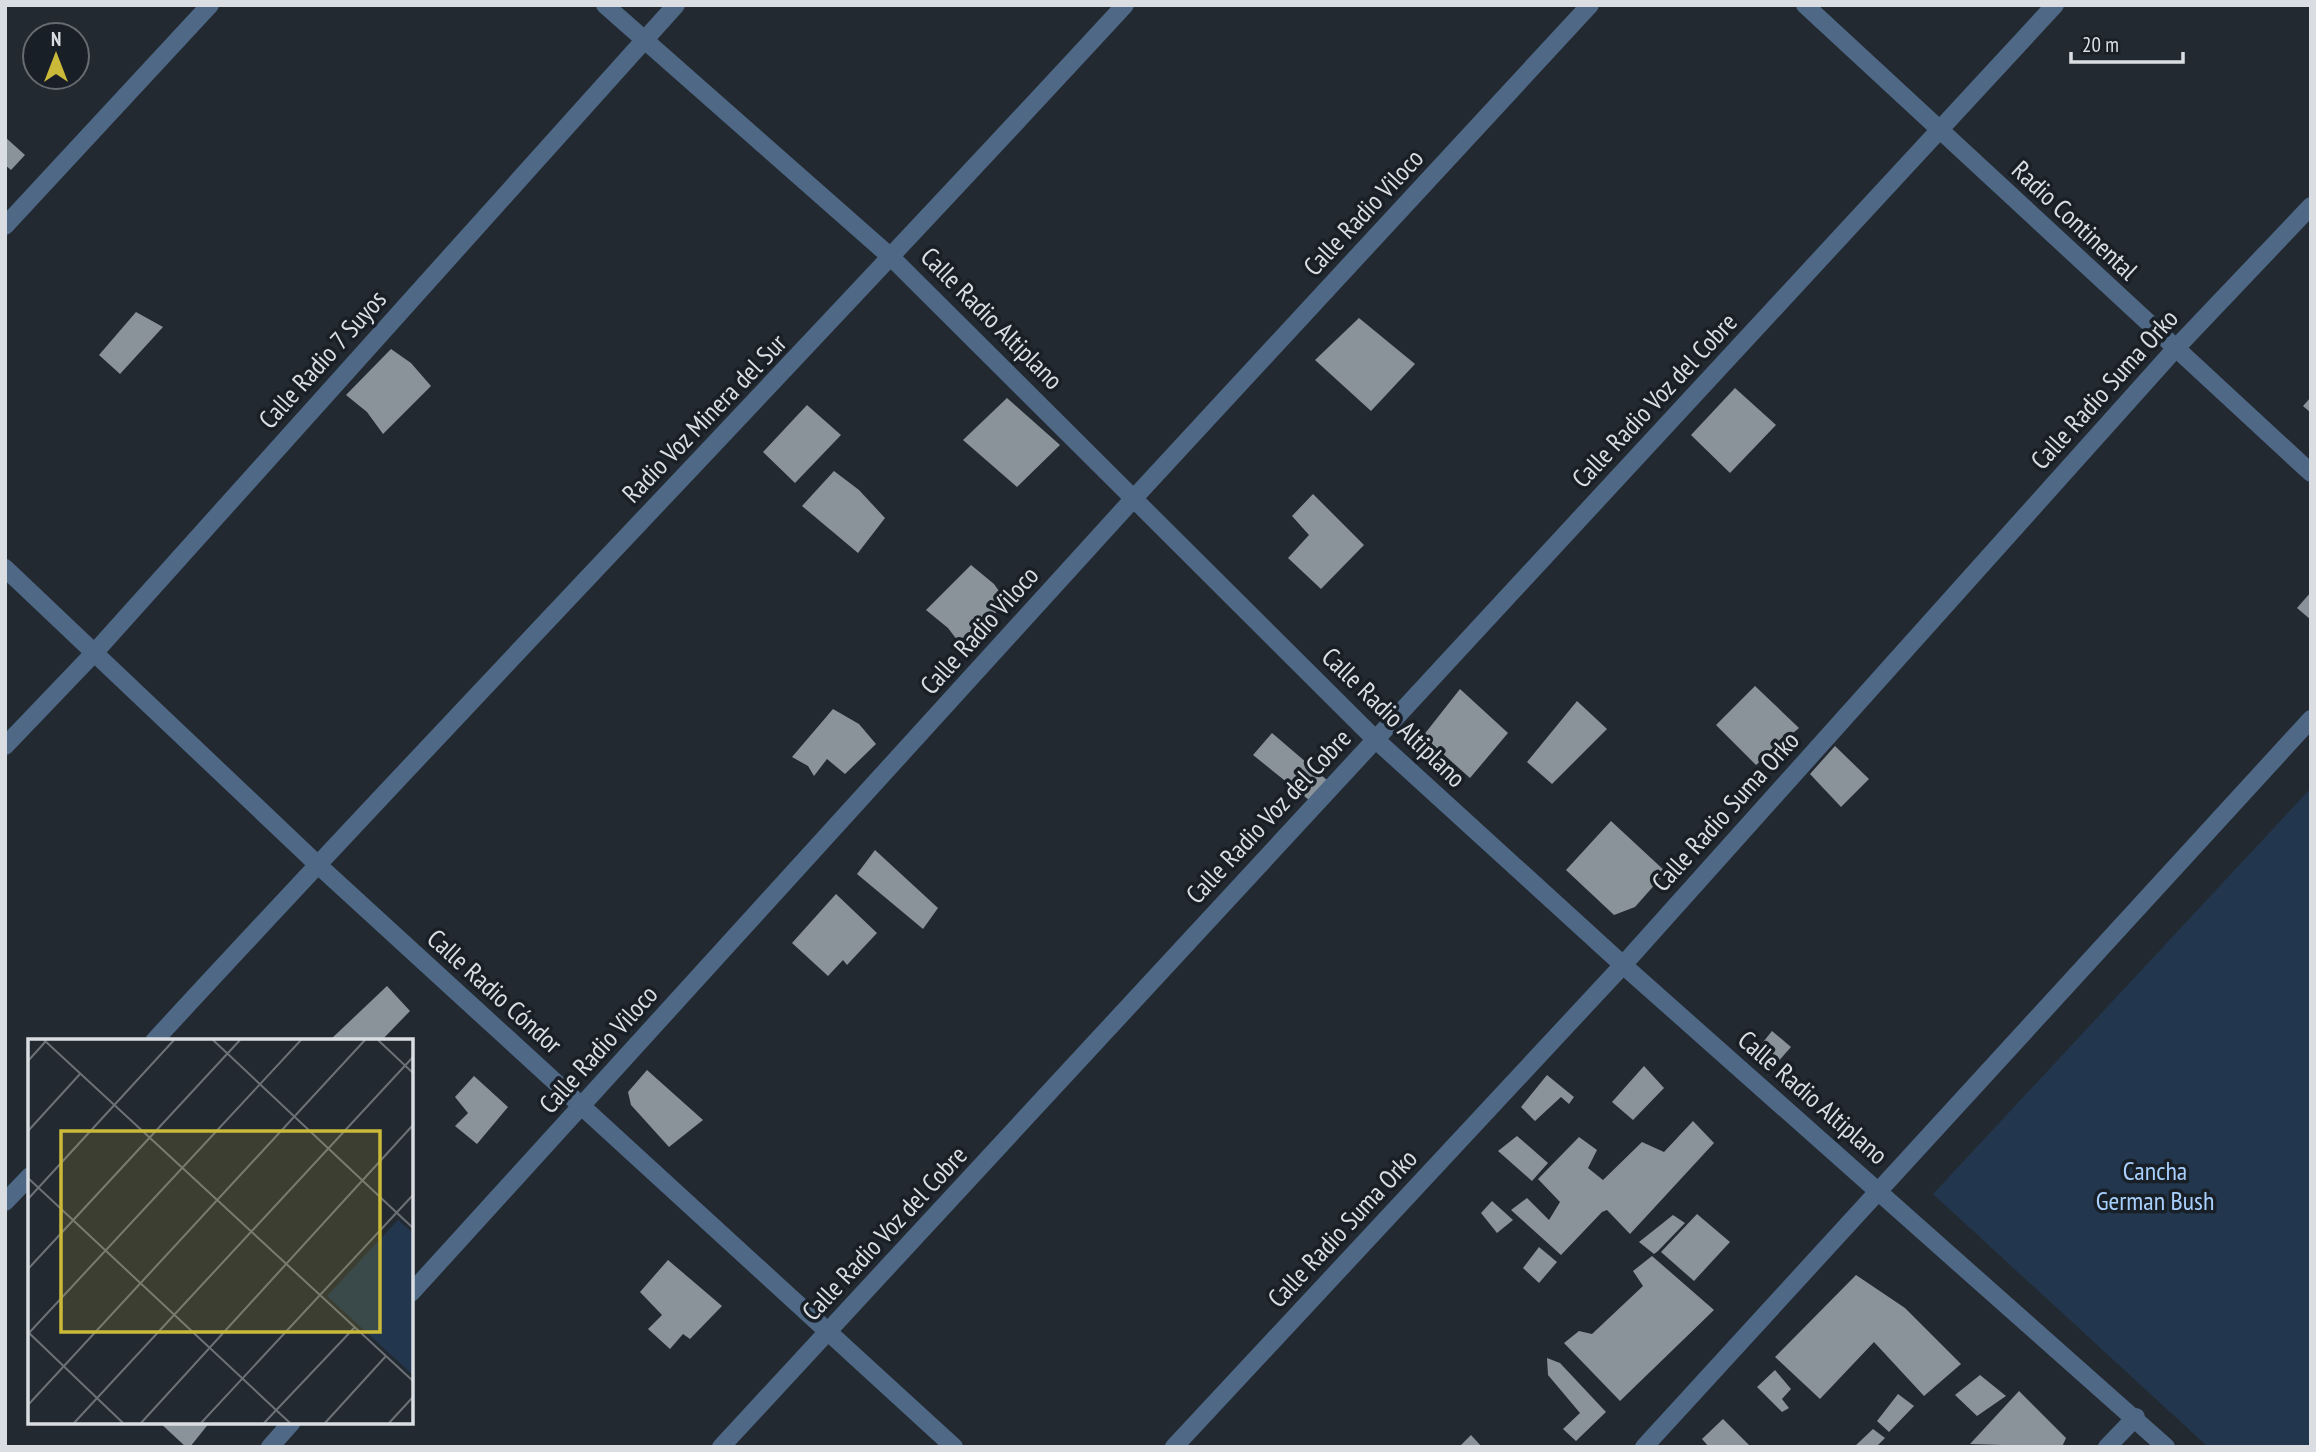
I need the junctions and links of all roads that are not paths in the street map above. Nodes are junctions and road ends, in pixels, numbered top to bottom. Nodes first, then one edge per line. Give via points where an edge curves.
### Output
1 (210, 5) edge
2 (605, 5) edge
3 (676, 5) edge
4 (1125, 5) edge
5 (1590, 5) edge
6 (1805, 5) edge
7 (2055, 5) edge
8 (643, 40) junction
9 (1940, 131) junction
10 (2311, 206) edge
11 (5, 226) edge
12 (892, 258) junction
13 (2176, 348) junction
14 (2311, 473) edge
15 (1135, 497) junction
16 (5, 568) edge
17 (95, 652) junction
18 (2311, 719) edge
19 (1375, 739) junction
20 (5, 746) edge
21 (317, 864) junction
22 (1623, 965) junction
23 (156, 1039) edge
24 (583, 1106) junction
25 (28, 1178) edge
26 (1878, 1189) junction
27 (5, 1202) edge
28 (413, 1291) edge
29 (829, 1332) junction
30 (2136, 1417) junction
31 (290, 1424) edge
32 (270, 1447) edge
33 (721, 1447) edge
34 (954, 1447) edge
35 (1174, 1447) edge
36 (1644, 1447) edge
37 (2107, 1447) edge
38 (2166, 1447) edge

1 - 11 street
2 - 8 street, Calle Radio Altiplano
3 - 8 street, Calle Radio 7 Suyos
4 - 12 street, Radio Voz Minera del Sur
5 - 15 street, Calle Radio Viloco
6 - 9 street, Radio Continental
7 - 9 street, Calle Radio Voz del Cobre
8 - 12 street, Calle Radio Altiplano
8 - 17 street, Calle Radio 7 Suyos
9 - 13 street, Radio Continental
9 - 19 street, Calle Radio Voz del Cobre
10 - 13 street, Calle Radio Suma Orko
12 - 15 street, Calle Radio Altiplano
12 - 21 street, Radio Voz Minera del Sur
13 - 14 street, Radio Continental
13 - 22 street, Calle Radio Suma Orko
15 - 19 street, Calle Radio Altiplano
15 - 24 street, Calle Radio Viloco
16 - 17 street, Calle Radio Cóndor
17 - 20 street, Calle Radio 7 Suyos
17 - 21 street, Calle Radio Cóndor
18 - 26 street
19 - 22 street, Calle Radio Altiplano
19 - 29 street, Calle Radio Voz del Cobre
21 - 23 street, Radio Voz Minera del Sur
21 - 24 street, Calle Radio Cóndor
22 - 26 street, Calle Radio Altiplano
22 - 35 street, Calle Radio Suma Orko
24 - 28 street, Calle Radio Viloco
24 - 29 street, Calle Radio Cóndor
25 - 27 street
26 - 30 street, Calle Radio Altiplano
26 - 36 street
29 - 33 street, Calle Radio Voz del Cobre
29 - 34 street, Calle Radio Cóndor
30 - 37 street
30 - 38 street, Calle Radio Altiplano
31 - 32 street

